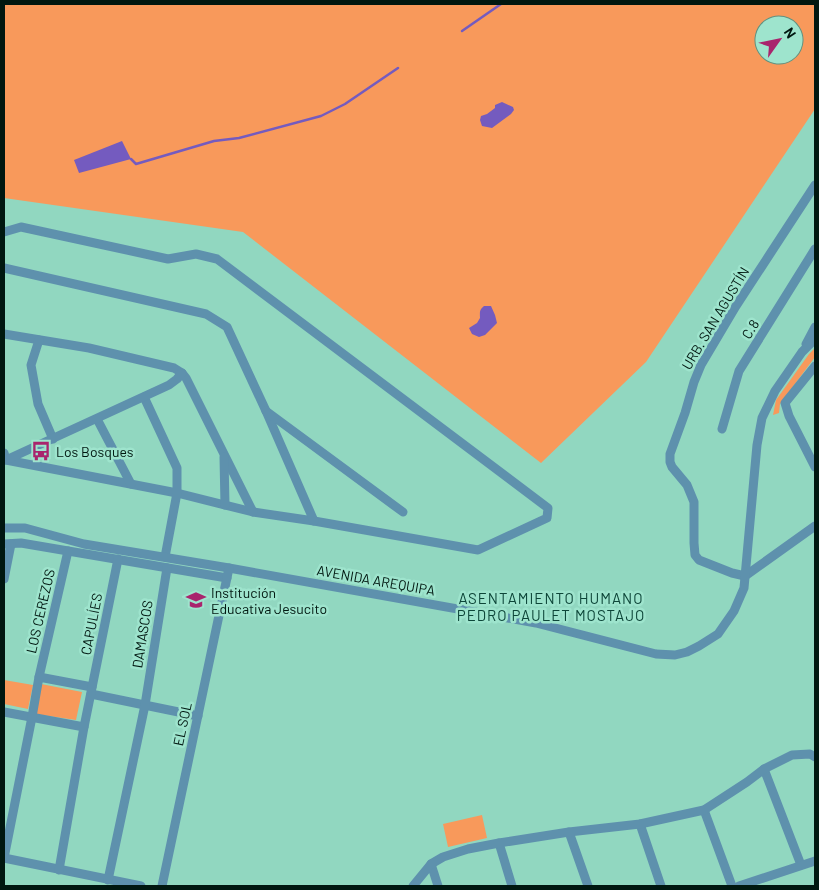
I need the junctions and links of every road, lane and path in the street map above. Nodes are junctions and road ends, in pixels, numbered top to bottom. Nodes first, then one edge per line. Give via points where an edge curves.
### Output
1 (815, 185) edge
2 (4, 232) edge
3 (815, 249) edge
4 (4, 268) edge
5 (815, 327) edge
6 (4, 334) edge
7 (39, 340) junction
8 (815, 340) edge
9 (802, 352) junction
10 (815, 366) edge
11 (182, 373) junction
12 (144, 398) junction
13 (266, 411) junction
14 (97, 419) junction
15 (722, 429) dead end
16 (53, 439) junction
17 (224, 454) junction
18 (5, 458) edge
19 (815, 467) edge
20 (131, 484) junction
21 (177, 493) junction
22 (225, 505) junction
23 (253, 512) junction
24 (403, 512) dead end
25 (314, 521) junction
26 (815, 526) edge
27 (4, 528) edge
28 (7, 544) edge
29 (68, 551) junction
30 (165, 557) junction
31 (118, 559) junction
32 (167, 568) junction
33 (229, 568) junction
34 (745, 576) junction
35 (227, 578) junction
36 (4, 579) edge
37 (39, 677) junction
38 (91, 691) junction
39 (145, 705) junction
40 (4, 712) edge
41 (198, 716) junction
42 (32, 717) junction
43 (84, 726) junction
44 (815, 757) edge
45 (764, 769) junction
46 (704, 810) junction
47 (640, 824) junction
48 (569, 832) junction
49 (499, 843) junction
50 (4, 858) edge
51 (815, 861) edge
52 (431, 864) junction
53 (801, 865) junction
54 (60, 870) junction
55 (108, 880) junction
56 (141, 886) edge
57 (162, 886) edge
58 (413, 886) edge
59 (438, 886) edge
60 (512, 886) edge
61 (588, 886) edge
62 (661, 886) edge
63 (732, 886) edge
64 (739, 886) edge

1 - 34 street, URB. SAN AGUSTÍN via 701,364 670,454 672,467 690,490 694,502 695,555 699,560
2 - 25 street via 21,227 168,259 196,254 217,259 548,508 547,518 478,550
3 - 15 street, C.8 via 739,372
4 - 13 street via 206,314 227,327
5 - 9 street
6 - 7 street
7 - 11 street via 88,348 174,368
7 - 16 street via 31,365 38,404
8 - 9 street, AVENIDA AREQUIPA
9 - 34 street, AVENIDA AREQUIPA via 775,391 762,418
10 - 19 street via 785,403
11 - 12 street via 169,385
11 - 17 street
12 - 14 street
12 - 21 street via 177,468
13 - 24 street
13 - 25 street
14 - 16 street
14 - 20 street
16 - 18 street
17 - 22 street
17 - 23 street
18 - 20 street
20 - 21 street
21 - 22 street
21 - 30 street
22 - 23 street
23 - 25 street
26 - 34 street
27 - 30 street, AVENIDA AREQUIPA via 25,528 84,544
28 - 29 street via 21,543
28 - 36 street
29 - 31 street
29 - 37 street, LOS CEREZOS
30 - 33 street, AVENIDA AREQUIPA
31 - 32 street
31 - 38 street, CAPULÍES
32 - 35 street
32 - 39 street, DAMASCOS
33 - 34 street, AVENIDA AREQUIPA via 536,623 656,654 675,655 687,652 718,634 734,611 744,588
33 - 35 street, EL SOL
35 - 41 street, EL SOL
37 - 38 street
37 - 42 street, LOS CEREZOS
38 - 39 street
38 - 43 street, CAPULÍES
39 - 41 street
39 - 55 street, DAMASCOS
40 - 42 street
41 - 57 street, EL SOL
42 - 43 street
42 - 50 street, LOS CEREZOS
43 - 54 street, CAPULÍES
44 - 45 street via 810,754 792,755
45 - 46 street
45 - 53 street
46 - 47 street
46 - 63 street
47 - 48 street
47 - 62 street
48 - 49 street
48 - 61 street
49 - 52 street via 468,849
49 - 60 street
50 - 54 street
51 - 53 street
52 - 58 street
52 - 59 street
53 - 64 street
54 - 55 street
55 - 56 street

